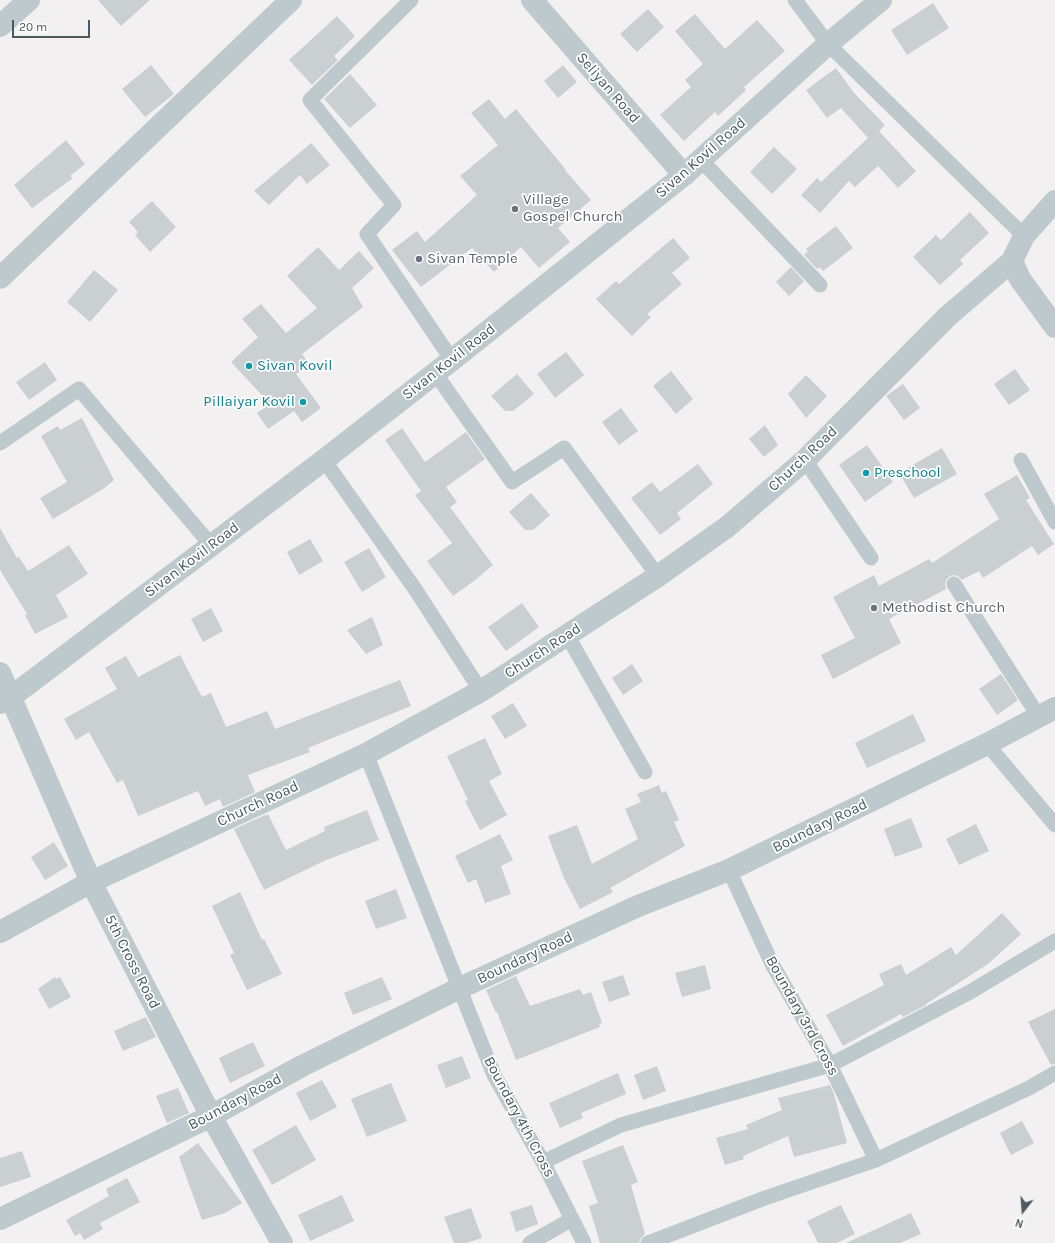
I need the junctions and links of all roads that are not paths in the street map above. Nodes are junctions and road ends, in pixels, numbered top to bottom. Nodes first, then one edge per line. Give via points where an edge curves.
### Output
1 (29, 0) edge
2 (291, 0) edge
3 (411, 0) edge
4 (532, 0) edge
5 (795, 0) edge
6 (881, 0) edge
7 (0, 26) edge
8 (828, 44) junction
9 (700, 160) junction
10 (684, 175) junction
11 (1055, 201) edge
12 (1024, 236) junction
13 (1012, 261) junction
14 (0, 278) edge
15 (820, 285) dead end
16 (1055, 327) edge
17 (452, 360) junction
18 (435, 373) junction
19 (0, 443) edge
20 (324, 460) junction
21 (805, 460) junction
22 (1021, 460) dead end
23 (1055, 522) edge
24 (211, 545) junction
25 (871, 558) dead end
26 (658, 576) junction
27 (954, 584) dead end
28 (567, 635) junction
29 (0, 673) edge
30 (481, 692) junction
31 (6, 700) edge
32 (1047, 712) edge
33 (987, 744) junction
34 (366, 754) junction
35 (645, 772) dead end
36 (1055, 825) edge
37 (729, 870) junction
38 (91, 882) junction
39 (0, 932) edge
40 (1055, 941) edge
41 (460, 988) junction
42 (830, 1065) junction
43 (1055, 1073) edge
44 (211, 1116) junction
45 (876, 1160) junction
46 (543, 1162) junction
47 (0, 1219) edge
48 (572, 1219) junction
49 (282, 1243) edge
50 (530, 1243) edge
51 (584, 1243) edge
52 (648, 1243) edge

1 - 7 street
2 - 14 street
3 - 17 lane via 310,100 394,205 367,234
4 - 10 street, Seliyan Road
5 - 8 lane
6 - 8 street, Sivan Kovil Road
8 - 9 street, Sivan Kovil Road
8 - 12 lane
9 - 10 street, Sivan Kovil Road
9 - 15 lane
10 - 17 street, Sivan Kovil Road
11 - 12 street
12 - 13 street
13 - 16 street via 1020,279
13 - 21 street, Church Road via 948,316
17 - 18 street, Sivan Kovil Road
18 - 20 street, Sivan Kovil Road
18 - 26 lane via 512,482 564,448
19 - 24 lane via 79,389
20 - 24 street, Sivan Kovil Road
20 - 30 lane via 415,589
21 - 25 lane
21 - 26 street, Church Road via 727,527
22 - 23 lane
24 - 31 street, Sivan Kovil Road
26 - 28 street, Church Road
27 - 32 lane
28 - 30 street, Church Road
28 - 35 lane
29 - 31 street, 5th Cross Road
30 - 34 street, Church Road
31 - 38 street, 5th Cross Road
32 - 33 street, Boundary Road
33 - 36 lane
33 - 37 street, Boundary Road
34 - 38 street, Church Road
34 - 41 lane, Boundary 4th Cross
37 - 41 street, Boundary Road via 638,906
37 - 42 lane, Boundary 3rd Cross via 772,964
38 - 39 street, Church Road
38 - 44 street, 5th Cross Road
40 - 42 lane via 970,992
41 - 44 street, Boundary Road via 302,1066
41 - 46 lane, Boundary 4th Cross via 494,1075
42 - 45 lane, Boundary 3rd Cross
42 - 46 lane via 621,1125
43 - 45 lane via 1029,1088
44 - 47 street, Boundary Road
44 - 49 street, 5th Cross Road
45 - 52 lane via 765,1198
46 - 48 lane, Boundary 4th Cross
48 - 50 lane
48 - 51 lane, Boundary 4th Cross

